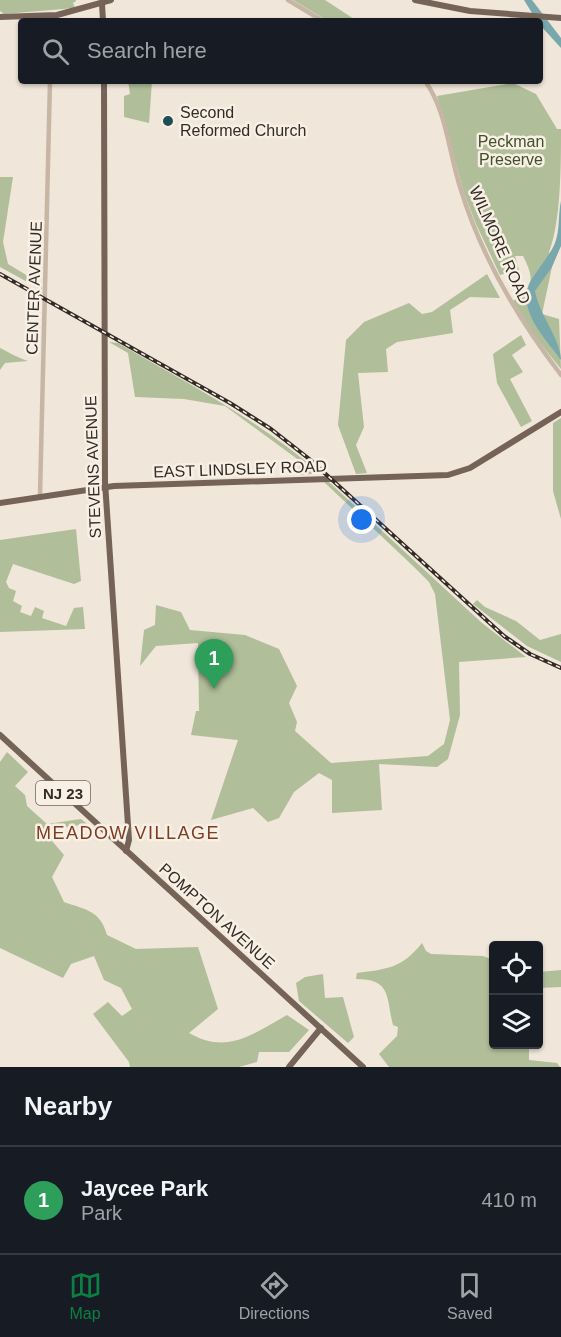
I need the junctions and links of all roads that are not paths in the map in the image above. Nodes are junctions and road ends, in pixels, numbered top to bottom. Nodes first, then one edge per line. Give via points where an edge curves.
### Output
1 (111, 0) edge
2 (288, 0) edge
3 (415, 0) edge
4 (102, 4) junction
5 (0, 17) edge
6 (49, 18) edge
7 (103, 18) edge
8 (317, 18) edge
9 (561, 18) edge
10 (50, 84) edge
11 (104, 84) edge
12 (427, 84) edge
13 (561, 375) edge
14 (561, 412) edge
15 (105, 486) junction
16 (40, 495) junction
17 (0, 503) edge
18 (0, 735) edge
19 (128, 831) junction
20 (112, 838) junction
21 (126, 851) junction
22 (321, 1028) junction
23 (289, 1067) edge
24 (363, 1067) edge

1 - 4 main road
2 - 8 street
3 - 9 main road via 464,10
4 - 6 main road
4 - 7 main road
5 - 6 main road
10 - 16 street, CENTER AVENUE
11 - 15 main road, STEVENS AVENUE
12 - 13 street, WILMORE ROAD via 438,106 463,197 494,269 534,340
14 - 15 main road, EAST LINDSLEY ROAD via 479,462 457,473 439,476
15 - 16 main road, EAST LINDSLEY ROAD
15 - 19 main road, STEVENS AVENUE
16 - 17 main road, EAST LINDSLEY ROAD
18 - 20 main road, POMPTON AVENUE / NJ 23
19 - 20 main road via 122,838
19 - 21 main road, STEVENS AVENUE
20 - 21 main road, POMPTON AVENUE / NJ 23
21 - 22 main road, POMPTON AVENUE / NJ 23
22 - 23 main road
22 - 24 main road, POMPTON AVENUE / NJ 23

